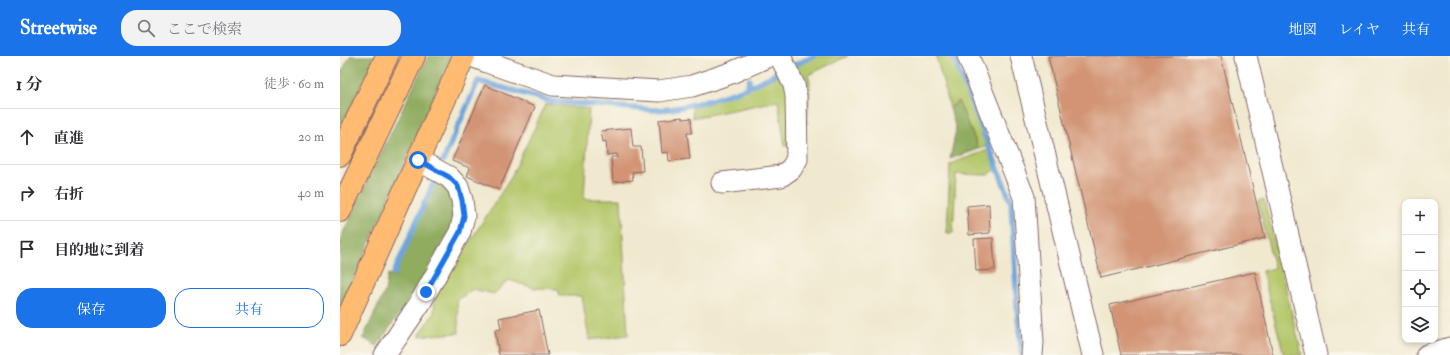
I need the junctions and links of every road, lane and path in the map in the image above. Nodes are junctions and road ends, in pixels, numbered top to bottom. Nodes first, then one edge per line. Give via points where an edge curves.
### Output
1 (388, 56) edge
2 (414, 56) edge
3 (464, 56) edge
4 (472, 56) edge
5 (769, 56) edge
6 (780, 56) edge
7 (968, 56) edge
8 (1022, 56) edge
9 (1246, 56) edge
10 (340, 155) edge
11 (418, 160) junction
12 (722, 183) dead end
13 (340, 211) edge
14 (340, 335) edge
15 (1450, 348) edge
16 (385, 355) edge
17 (1032, 355) edge
18 (1093, 355) edge
19 (1316, 355) edge
20 (1427, 355) edge

1 - 10 highway
2 - 13 highway
3 - 11 highway
4 - 5 street via 553,85 659,91 692,86 731,73
6 - 12 street via 794,85 796,96 797,159 791,169 781,176
7 - 17 street via 1024,197 1034,342
8 - 18 street
9 - 19 street
11 - 14 highway
11 - 16 street via 449,177 458,186 464,216 460,232 420,303
15 - 20 street

